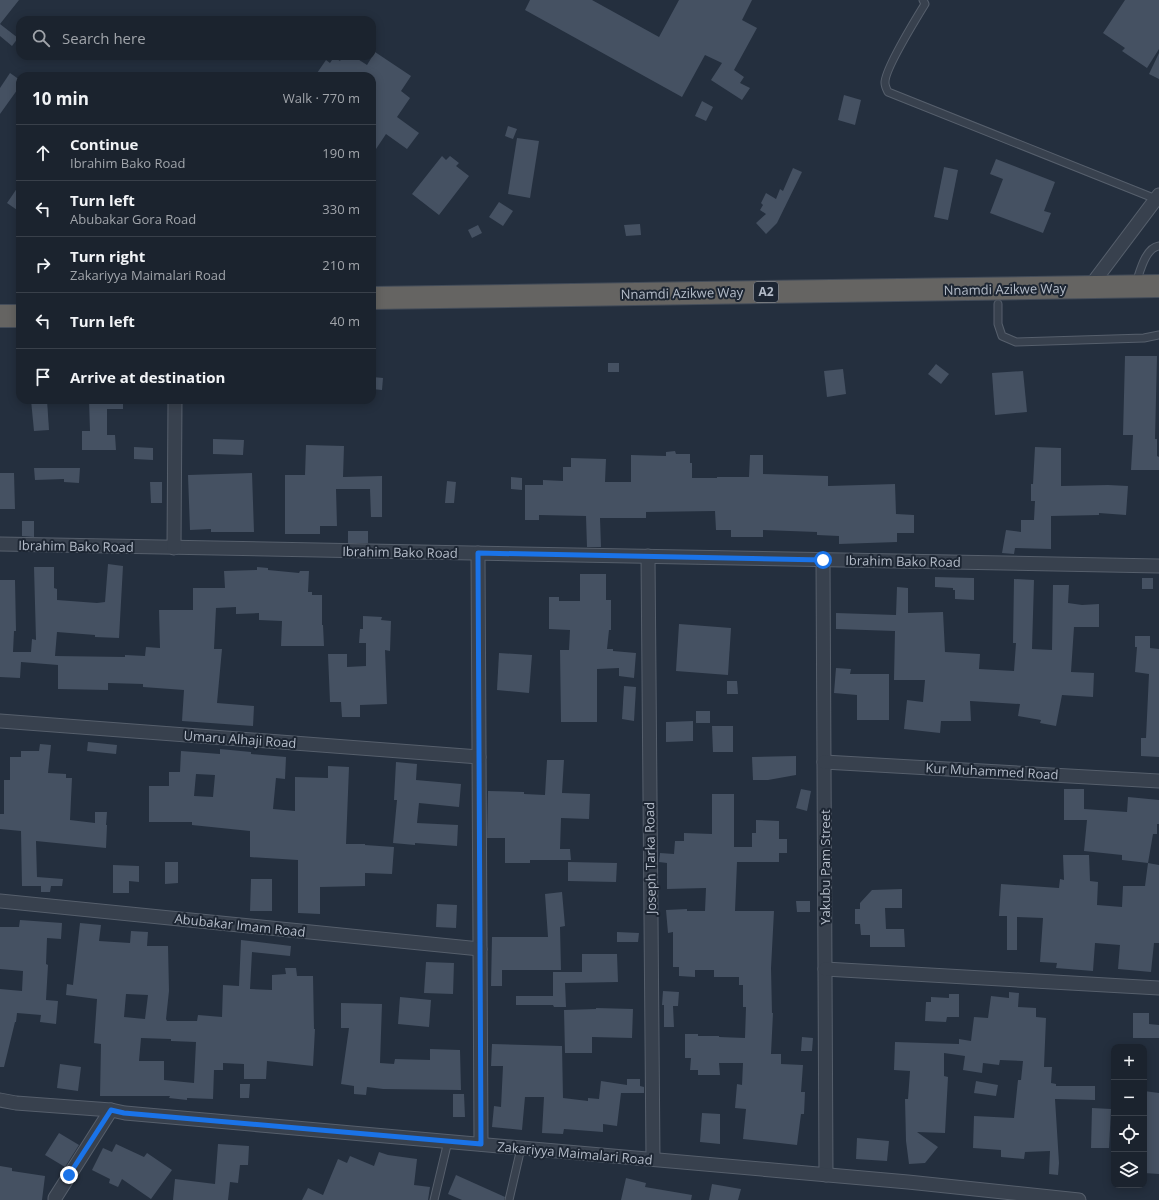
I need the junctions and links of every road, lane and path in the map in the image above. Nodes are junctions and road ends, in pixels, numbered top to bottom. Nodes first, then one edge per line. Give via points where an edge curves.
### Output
1 (924, 0) edge
2 (1158, 197) edge
3 (1159, 246) edge
4 (1159, 286) edge
5 (1134, 287) junction
6 (1089, 288) junction
7 (998, 296) junction
8 (376, 298) edge
9 (1159, 301) edge
10 (16, 302) edge
11 (0, 303) edge
12 (376, 311) edge
13 (0, 316) edge
14 (16, 316) edge
15 (1159, 335) edge
16 (175, 404) edge
17 (0, 544) edge
18 (174, 548) junction
19 (478, 553) junction
20 (648, 556) junction
21 (823, 560) junction
22 (1159, 566) edge
23 (0, 721) edge
24 (479, 758) junction
25 (824, 762) junction
26 (1159, 781) edge
27 (0, 901) edge
28 (480, 949) junction
29 (825, 969) junction
30 (1159, 988) edge
31 (0, 1100) edge
32 (111, 1110) junction
33 (448, 1142) junction
34 (481, 1144) junction
35 (521, 1148) junction
36 (653, 1159) junction
37 (826, 1175) junction
38 (55, 1200) edge
39 (434, 1200) edge
40 (509, 1200) edge
41 (1063, 1200) edge
42 (1079, 1200) edge

1 - 2 lane via 925,4 887,73 885,83 888,92
2 - 6 street
3 - 5 lane via 1148,254
4 - 5 highway, Nnamdi Azikwe Way / A2
5 - 6 highway, Nnamdi Azikwe Way / A2
6 - 7 highway, Nnamdi Azikwe Way / A2
7 - 8 highway, Nnamdi Azikwe Way / A2
7 - 9 highway, Nnamdi Azikwe Way / A2
7 - 12 highway, Nnamdi Azikwe Way / A2
7 - 15 lane via 998,324 1002,336 1016,342 1144,338
10 - 11 highway
13 - 14 highway
16 - 18 street
17 - 18 street, Ibrahim Bako Road
18 - 19 street, Ibrahim Bako Road
19 - 20 street, Ibrahim Bako Road
19 - 24 street
20 - 21 street, Ibrahim Bako Road
20 - 36 street, Joseph Tarka Road
21 - 22 street, Ibrahim Bako Road
21 - 25 street, Yakubu Pam Street
23 - 24 street, Umaru Alhaji Road
24 - 28 street
25 - 26 street, Kur Muhammed Road
25 - 29 street, Yakubu Pam Street
27 - 28 street, Abubakar Imam Road
28 - 34 street
29 - 30 street
29 - 37 street, Yakubu Pam Street
31 - 32 street, Zakariyya Maimalari Road
32 - 33 street, Zakariyya Maimalari Road
32 - 38 street
33 - 34 street, Zakariyya Maimalari Road
33 - 39 lane
34 - 35 street, Zakariyya Maimalari Road
35 - 36 street, Zakariyya Maimalari Road
35 - 40 lane
36 - 37 street, Zakariyya Maimalari Road
37 - 41 street, Zakariyya Maimalari Road
41 - 42 street, Zakariyya Maimalari Road

